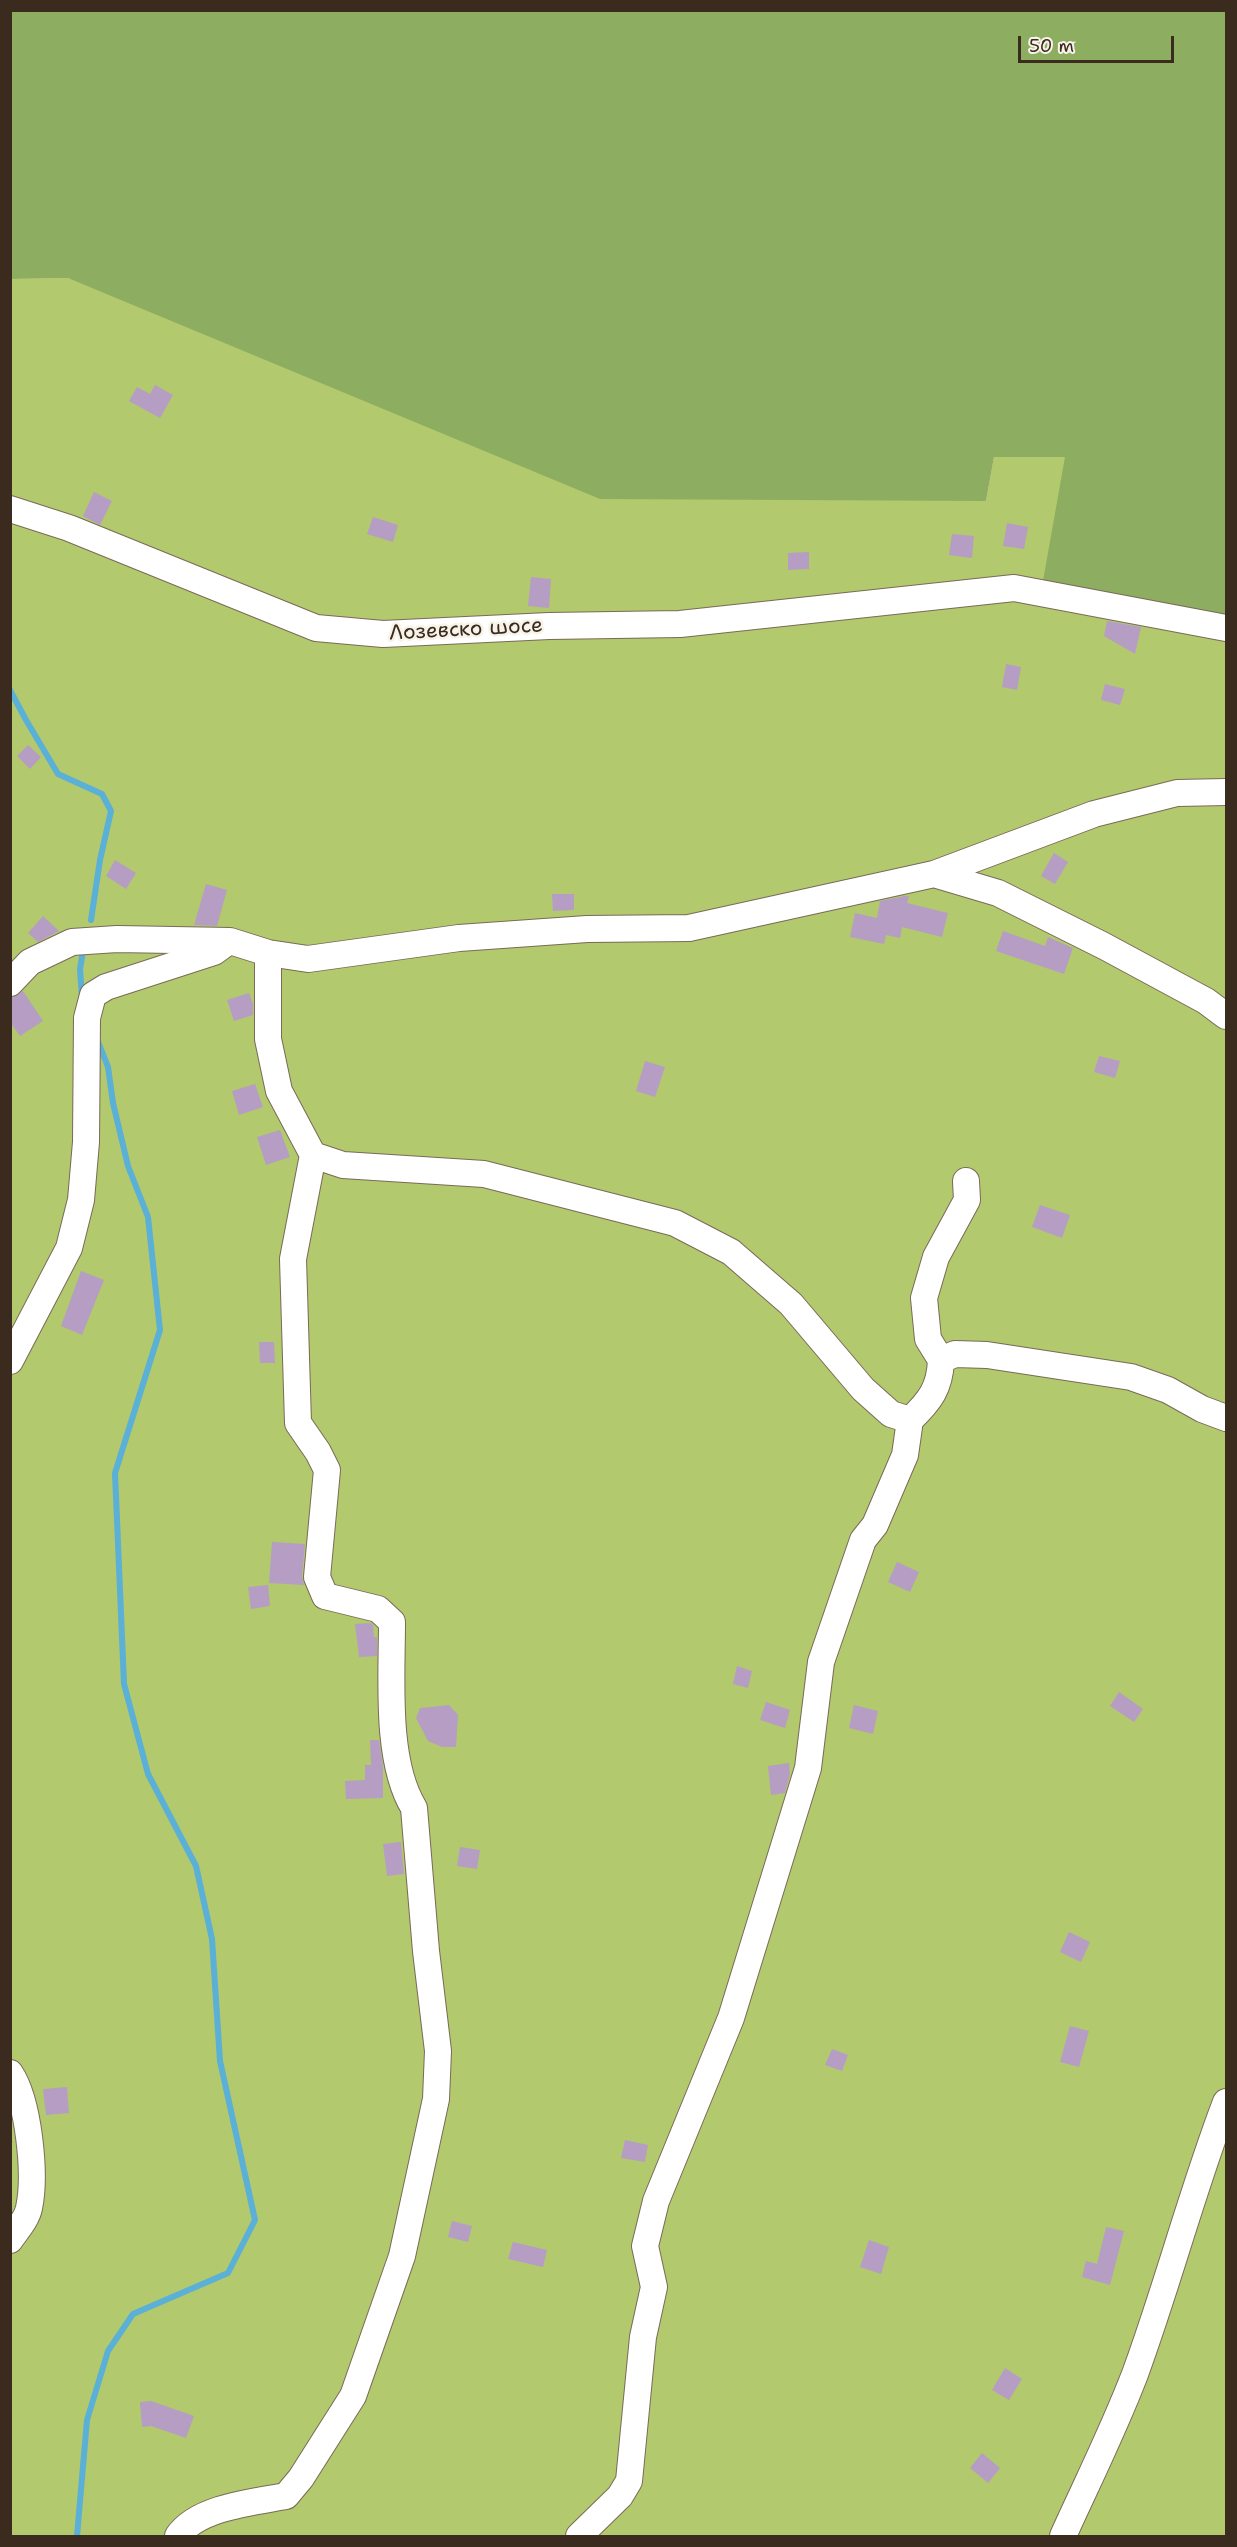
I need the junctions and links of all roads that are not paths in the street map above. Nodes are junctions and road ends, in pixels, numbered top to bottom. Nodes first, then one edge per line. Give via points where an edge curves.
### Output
1 (10, 509) edge
2 (1227, 628) edge
3 (1227, 792) edge
4 (934, 874) junction
5 (230, 941) junction
6 (268, 953) junction
7 (10, 983) edge
8 (1227, 1017) edge
9 (313, 1155) junction
10 (966, 1181) dead end
11 (942, 1360) junction
12 (10, 1361) edge
13 (1227, 1418) edge
14 (910, 1420) junction
15 (10, 2073) edge
16 (1227, 2102) edge
17 (10, 2240) edge
18 (178, 2536) edge
19 (579, 2536) edge
20 (1063, 2536) edge

1 - 2 street, Лозевско шосе via 69,528 316,628 383,634 680,624 1014,588
3 - 4 street via 1177,793 1094,814
4 - 6 street via 689,928 587,929 459,938 308,958
4 - 8 street via 998,892 1206,1001
5 - 6 street
5 - 7 street via 72,942 30,962
5 - 12 street via 214,952 106,987 93,995 87,1018 86,1142 81,1200 69,1248
6 - 9 street via 268,1039 279,1091
9 - 14 street via 343,1165 484,1174 675,1222 731,1252 791,1304 863,1389 891,1414
9 - 18 street via 293,1259 298,1423 327,1470 316,1577 325,1596 378,1609 392,1622 392,1731 405,1794 414,1808 438,2051 436,2099 402,2256 353,2397 286,2496 227,2508 196,2520
10 - 11 street via 967,1200 936,1257 924,1298 928,1339
11 - 13 street via 955,1354 987,1355 1131,1377
11 - 14 street via 940,1380 925,1406
14 - 19 street via 905,1455 876,1525 863,1540 821,1662 808,1768 731,2018 656,2201 645,2246 654,2287 643,2337 629,2481 620,2496
15 - 17 street via 26,2109 31,2173 29,2210
16 - 20 street via 1134,2376

